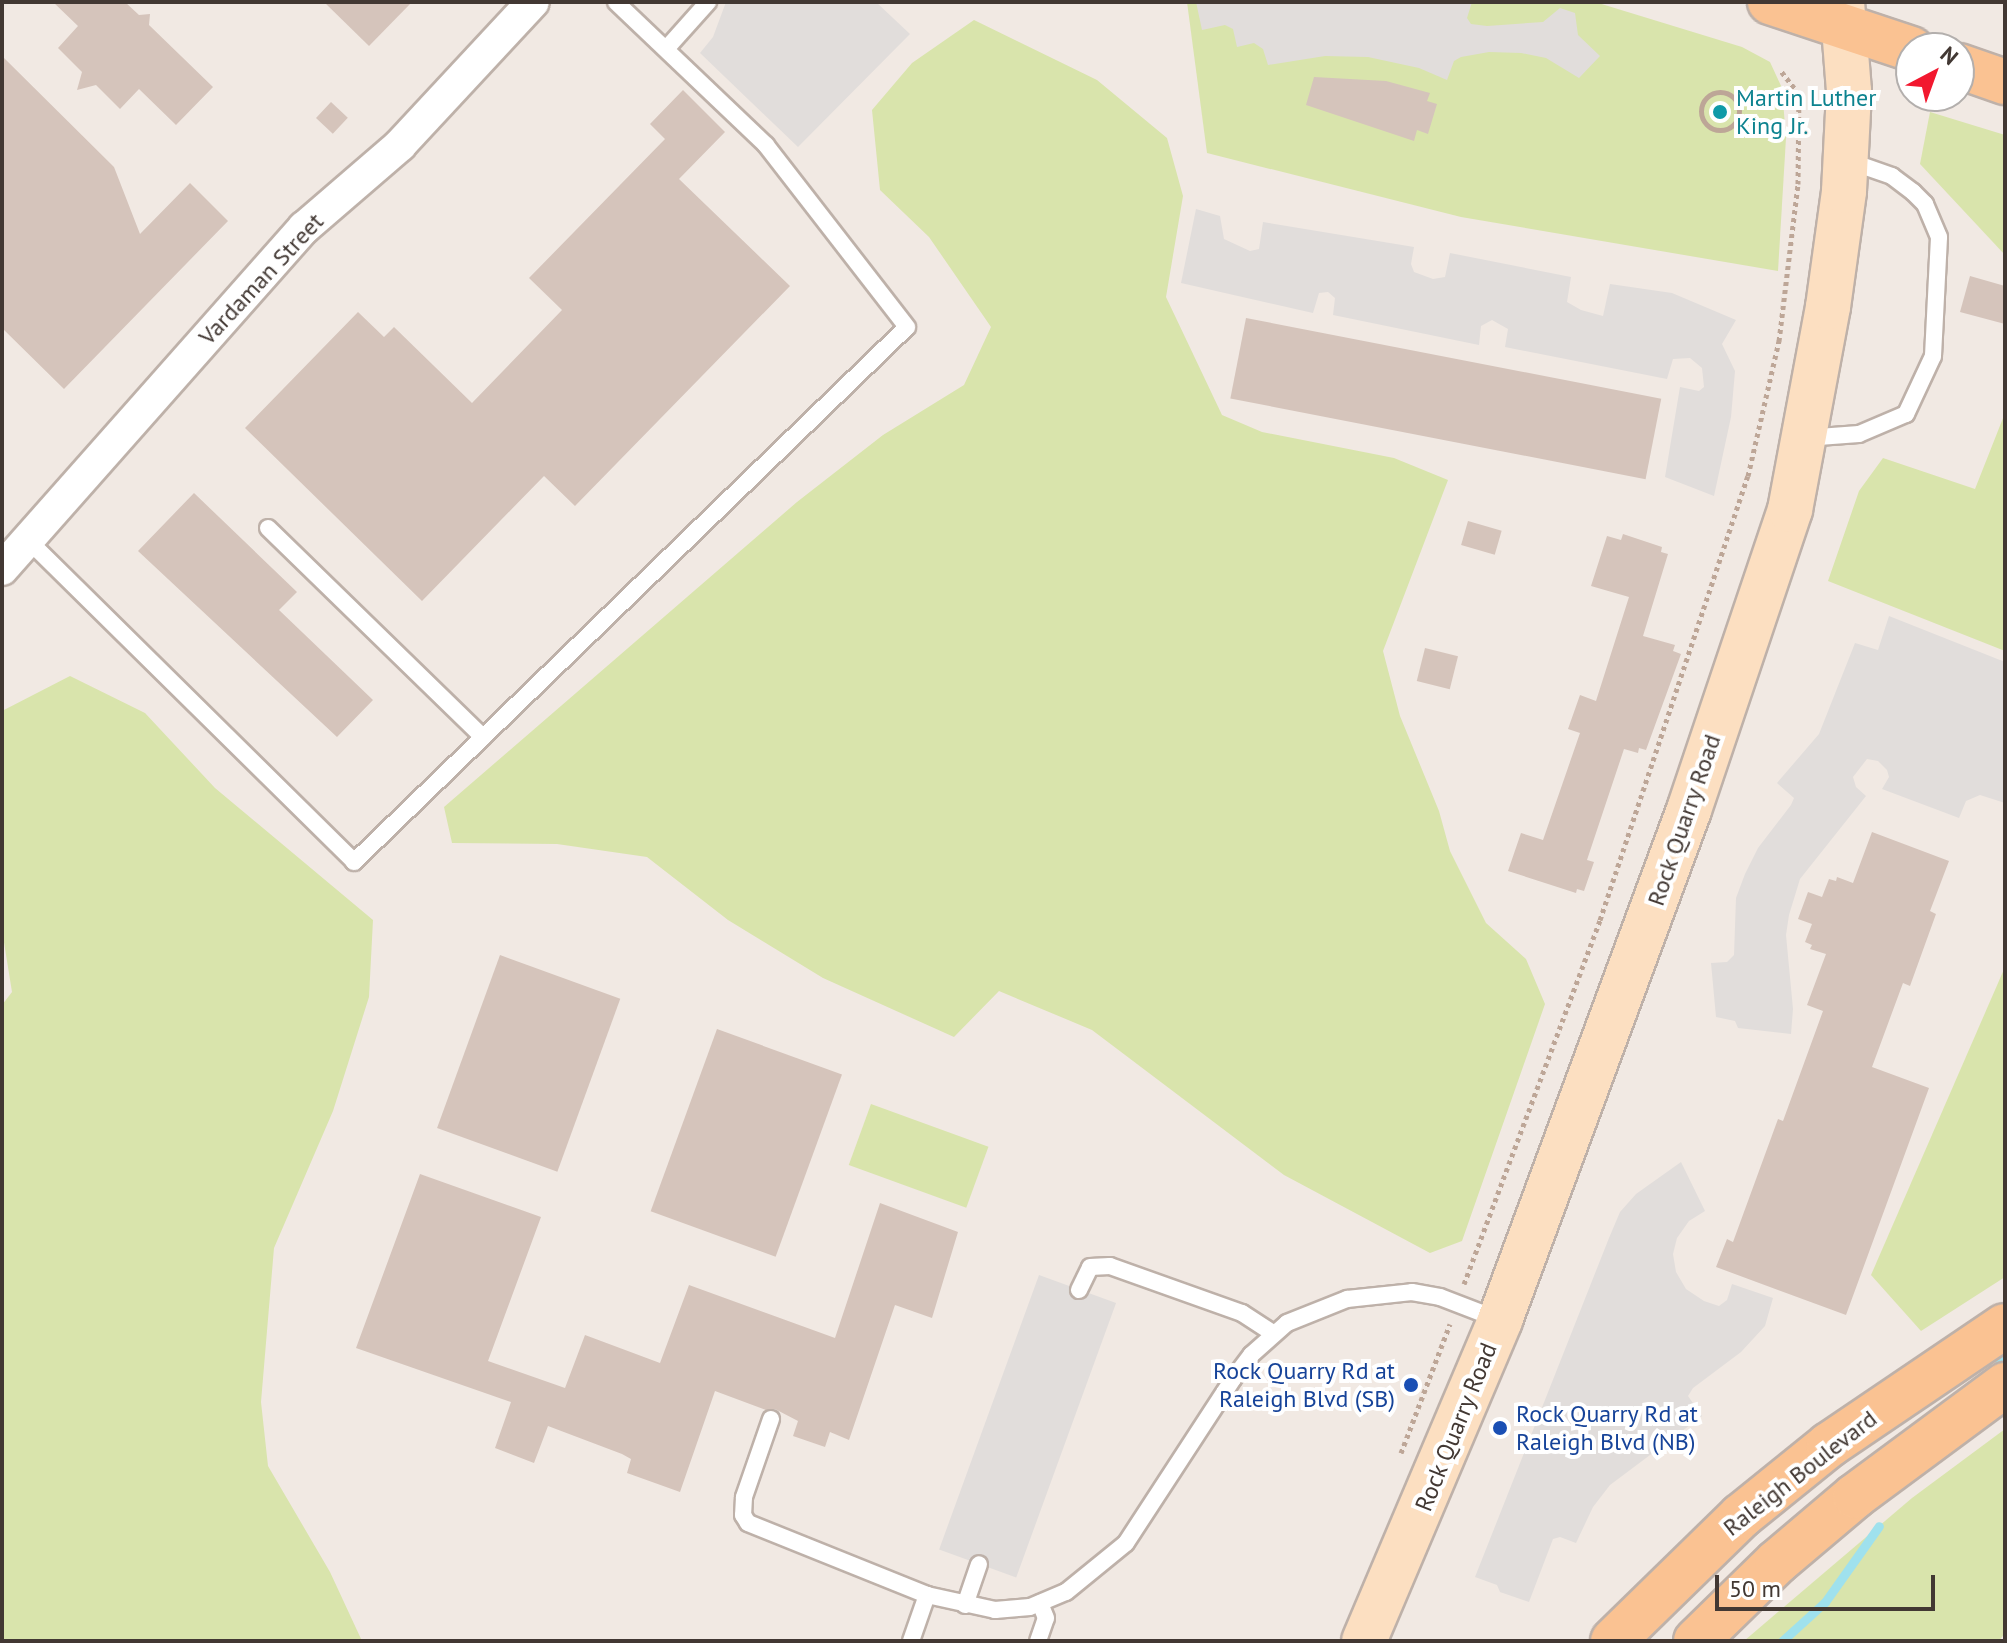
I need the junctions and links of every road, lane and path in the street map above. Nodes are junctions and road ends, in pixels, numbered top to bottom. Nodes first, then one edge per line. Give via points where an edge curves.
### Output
1 (533, 2) edge
2 (616, 2) edge
3 (708, 2) edge
4 (1770, 2) edge
5 (1843, 14) edge
6 (1895, 41) edge
7 (666, 49) junction
8 (1780, 70) dead end
9 (1975, 72) edge
10 (2005, 82) edge
11 (1701, 108) joint
12 (1846, 160) junction
13 (1803, 438) junction
14 (268, 528) dead end
15 (28, 540) junction
16 (2, 569) edge
17 (483, 737) junction
18 (1079, 1290) dead end
19 (1457, 1303) junction
20 (1500, 1320) junction
21 (2005, 1326) edge
22 (1274, 1334) junction
23 (2005, 1385) edge
24 (771, 1419) dead end
25 (1401, 1454) dead end
26 (979, 1564) dead end
27 (927, 1595) junction
28 (1040, 1603) junction
29 (965, 1605) junction
30 (1375, 1629) edge
31 (911, 1641) edge
32 (1038, 1641) edge
33 (1613, 1641) edge
34 (1696, 1641) edge

1 - 15 street, Vardaman Street via 400,145 304,228
2 - 7 lane
3 - 7 lane
4 - 5 main road
5 - 6 main road
5 - 12 main road, Rock Quarry Road via 1849,91
7 - 17 lane via 766,145 907,327
8 - 19 path via 1799,94 1798,184 1779,341 1748,476 1600,920
9 - 10 main road
11 - 11 path via 1709,96 1723,93 1735,101 1738,115 1730,127 1716,130 1704,122
12 - 13 main road, Rock Quarry Road via 1828,307
12 - 13 lane via 1892,176 1925,204 1939,237 1933,356 1906,414 1859,434
13 - 20 main road, Rock Quarry Road via 1790,510 1695,795
14 - 17 lane
15 - 16 street, Vardaman Street
15 - 17 lane via 354,862
18 - 22 lane via 1090,1267 1110,1266 1242,1313
19 - 20 lane
19 - 22 lane via 1412,1292 1380,1293 1315,1310
19 - 25 path
20 - 30 main road, Rock Quarry Road
21 - 33 main road, Raleigh Boulevard via 1829,1445 1763,1498
22 - 28 lane via 1233,1379 1126,1543 1066,1592
23 - 34 main road via 1855,1496
24 - 27 lane via 744,1497 748,1523
26 - 29 lane
27 - 29 lane
27 - 31 lane
28 - 29 lane via 995,1610
28 - 32 lane via 1046,1618

